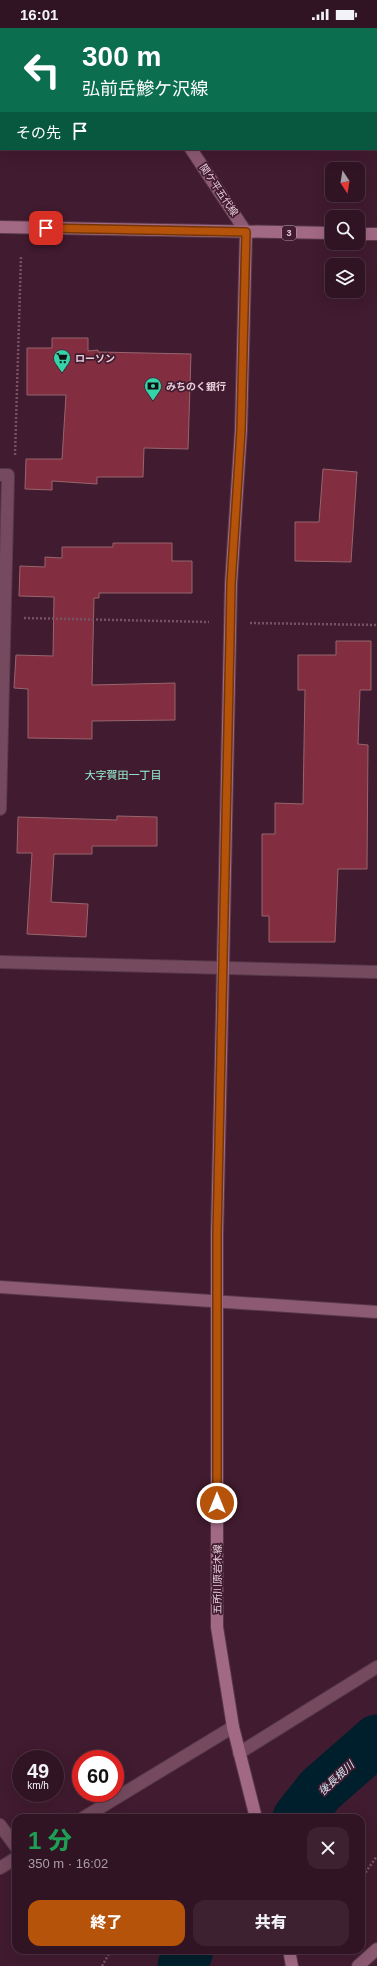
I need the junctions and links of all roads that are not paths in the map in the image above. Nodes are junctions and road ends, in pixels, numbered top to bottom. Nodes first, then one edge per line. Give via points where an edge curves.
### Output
1 (192, 150) edge
2 (0, 227) edge
3 (246, 232) junction
4 (325, 233) edge
5 (365, 234) edge
6 (377, 234) edge
7 (4, 475) edge
8 (0, 809) edge
9 (0, 962) edge
10 (223, 968) junction
11 (377, 972) edge
12 (0, 1287) edge
13 (217, 1302) junction
14 (377, 1312) edge
15 (377, 1667) edge
16 (233, 1727) junction
17 (239, 1753) junction
18 (90, 1814) edge
19 (255, 1814) edge
20 (0, 1825) edge
21 (12, 1842) edge
22 (12, 1860) edge
23 (0, 1868) edge
24 (377, 1949) edge
25 (290, 1954) edge
26 (292, 1966) edge
27 (358, 1966) edge

1 - 3 street, 関ケ平五代線
2 - 3 main road, 3
3 - 4 main road, 3
3 - 10 main road, 五所川原岩木線 via 241,430 230,622
5 - 6 main road
7 - 8 street
9 - 10 street
10 - 11 street
10 - 13 main road, 五所川原岩木線
12 - 13 street
13 - 14 street
13 - 16 main road, 五所川原岩木線 via 217,1627
15 - 17 street
16 - 17 main road, 五所川原岩木線
16 - 18 street
17 - 19 main road, 五所川原岩木線
20 - 21 street
22 - 23 street
24 - 27 street
25 - 26 main road

